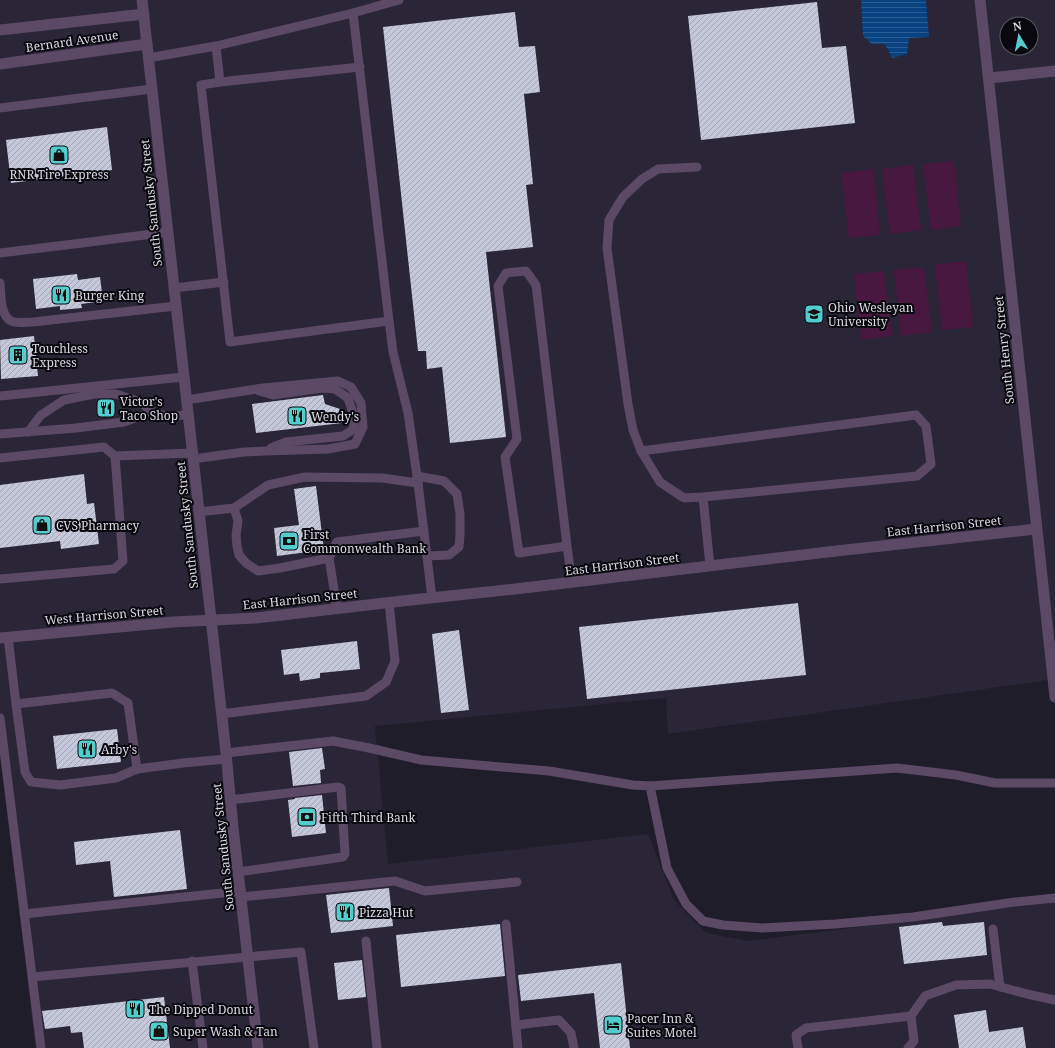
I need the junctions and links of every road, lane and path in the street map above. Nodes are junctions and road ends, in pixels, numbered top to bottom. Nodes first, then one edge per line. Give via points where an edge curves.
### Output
1 (142, 0) edge
2 (399, 0) edge
3 (980, 0) edge
4 (353, 13) junction
5 (144, 14) junction
6 (0, 30) edge
7 (147, 44) junction
8 (216, 46) junction
9 (148, 58) junction
10 (0, 64) edge
11 (360, 67) junction
12 (1055, 71) edge
13 (989, 78) junction
14 (220, 82) junction
15 (152, 89) junction
16 (0, 108) edge
17 (697, 167) dead end
18 (168, 232) junction
19 (0, 252) edge
20 (224, 282) junction
21 (0, 284) edge
22 (174, 288) junction
23 (176, 306) junction
24 (389, 321) junction
25 (184, 377) junction
26 (256, 390) junction
27 (0, 396) edge
28 (186, 400) junction
29 (153, 412) junction
30 (188, 415) junction
31 (28, 432) junction
32 (0, 434) edge
33 (266, 450) junction
34 (641, 451) junction
35 (115, 456) junction
36 (192, 456) junction
37 (0, 458) edge
38 (417, 480) junction
39 (704, 497) junction
40 (234, 508) junction
41 (198, 512) junction
42 (1036, 529) junction
43 (424, 531) junction
44 (567, 546) junction
45 (427, 556) junction
46 (329, 558) junction
47 (710, 566) junction
48 (0, 579) edge
49 (572, 582) junction
50 (432, 598) junction
51 (389, 602) junction
52 (337, 608) junction
53 (210, 620) junction
54 (4, 637) edge
55 (1055, 697) edge
56 (16, 704) junction
57 (221, 714) junction
58 (0, 718) edge
59 (226, 756) junction
60 (137, 769) junction
61 (1055, 783) edge
62 (650, 786) junction
63 (230, 800) junction
64 (238, 872) junction
65 (518, 882) dead end
66 (241, 894) junction
67 (1055, 898) edge
68 (24, 914) junction
69 (506, 924) dead end
70 (993, 929) dead end
71 (366, 941) dead end
72 (248, 957) junction
73 (192, 961) junction
74 (32, 977) junction
75 (1000, 987) junction
76 (1055, 1000) edge
77 (911, 1016) junction
78 (516, 1025) junction
79 (41, 1048) edge
80 (203, 1048) edge
81 (258, 1048) edge
82 (314, 1048) edge
83 (377, 1048) edge
84 (518, 1048) edge
85 (574, 1048) edge
86 (798, 1048) edge
87 (908, 1048) edge

1 - 5 street, South Sandusky Street
2 - 4 lane
3 - 13 street, South Henry Street
4 - 8 lane
4 - 11 lane
5 - 6 street, Bernard Avenue
5 - 7 street, South Sandusky Street
7 - 9 street, South Sandusky Street
7 - 10 street, Bernard Avenue
8 - 9 lane
8 - 14 lane
9 - 15 street, South Sandusky Street
11 - 14 lane
11 - 24 lane
12 - 13 street
13 - 42 street, South Henry Street
14 - 20 lane via 201,85
15 - 16 lane
15 - 18 street, South Sandusky Street
17 - 34 lane via 658,169 623,196 609,220 607,248 627,396 632,430
18 - 19 lane
18 - 22 street, South Sandusky Street
20 - 22 lane
20 - 24 lane via 230,342
21 - 23 lane via 4,314 14,322
22 - 23 street, South Sandusky Street
23 - 25 street, South Sandusky Street
24 - 38 lane via 408,413
25 - 27 lane
25 - 28 street, South Sandusky Street
26 - 28 lane
26 - 33 lane via 272,395 322,388 335,389 348,398 353,413 354,429 343,436 286,442
26 - 33 lane via 338,381 351,387 361,403 363,427 355,444 328,449
28 - 30 street, South Sandusky Street
29 - 30 lane via 167,416
29 - 31 lane via 124,422
29 - 31 lane via 140,402 116,394 94,394 64,400 41,415
30 - 36 street, South Sandusky Street
31 - 32 lane
33 - 36 lane
34 - 39 lane via 660,482 684,498
34 - 39 lane via 916,415 926,426 931,464 917,476
35 - 36 lane
35 - 37 lane via 104,447
35 - 48 lane via 123,561 114,569
36 - 41 street, South Sandusky Street
38 - 40 lane via 305,477 268,485
38 - 43 lane
38 - 45 lane via 444,481 457,494 460,514 459,547 448,555
39 - 47 lane
40 - 41 lane
40 - 46 lane via 238,521 236,535 239,555 258,571
41 - 53 street, South Sandusky Street
42 - 47 street, East Harrison Street
42 - 55 street, South Henry Street
43 - 45 lane
43 - 46 lane via 336,542
44 - 44 lane via 536,285 526,271 506,273 498,286 517,440 505,457 519,553
44 - 49 lane
45 - 50 lane
46 - 52 lane
47 - 49 street, East Harrison Street
49 - 50 street, East Harrison Street
50 - 51 street, East Harrison Street
51 - 52 street, East Harrison Street
51 - 57 lane via 395,661 386,682 366,696
52 - 53 street, East Harrison Street via 256,618
53 - 54 street, West Harrison Street
53 - 57 street, South Sandusky Street
54 - 56 lane
56 - 60 lane via 112,693 128,703
56 - 60 lane via 25,772 31,782 60,785 116,778
57 - 59 street, South Sandusky Street
58 - 68 lane
59 - 60 lane
59 - 62 lane via 333,741 421,760 549,771
59 - 63 street, South Sandusky Street
61 - 62 lane via 995,783 956,775 897,768
62 - 67 lane via 667,868 686,904 703,921 723,926 762,928 835,924 913,917
63 - 64 street, South Sandusky Street
63 - 64 lane via 341,788 345,854 343,857
64 - 66 street, South Sandusky Street
65 - 66 lane via 425,891 395,881
66 - 68 lane
66 - 72 street, South Sandusky Street
68 - 74 lane
69 - 78 lane
70 - 75 lane
71 - 83 lane
72 - 73 lane
72 - 81 street, South Sandusky Street
72 - 82 lane via 302,952
73 - 74 lane
73 - 80 lane
74 - 79 lane
75 - 76 lane
75 - 77 lane via 990,984 956,985 925,996
77 - 86 lane via 806,1028 796,1035
77 - 87 lane via 914,1041
78 - 84 lane
78 - 85 lane via 559,1020 572,1033

